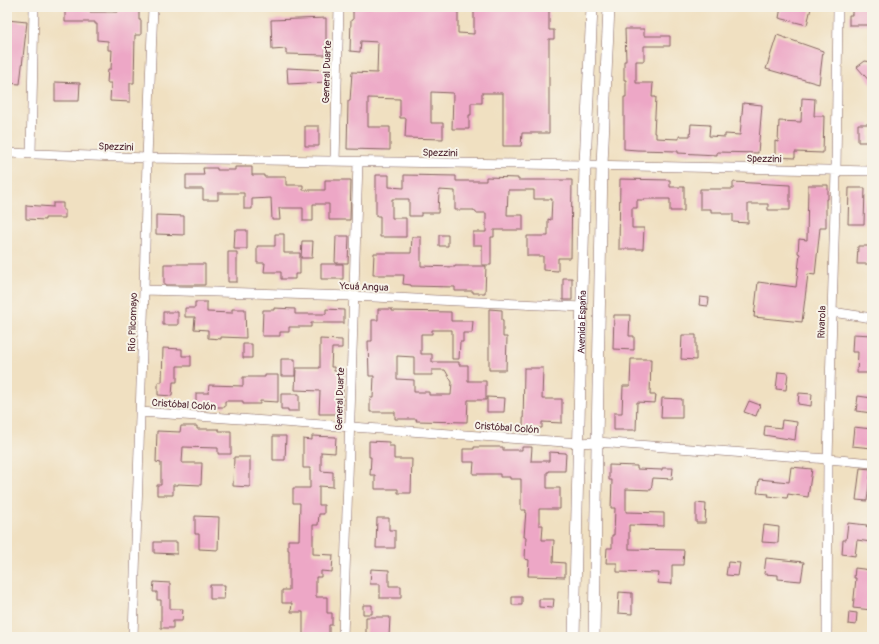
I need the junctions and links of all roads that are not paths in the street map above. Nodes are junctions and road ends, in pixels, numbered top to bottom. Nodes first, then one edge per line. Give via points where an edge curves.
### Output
1 (34, 7) edge
2 (153, 7) edge
3 (339, 7) edge
4 (592, 7) edge
5 (609, 7) edge
6 (838, 7) edge
7 (7, 153) edge
8 (31, 154) junction
9 (147, 158) junction
10 (335, 161) junction
11 (358, 162) junction
12 (585, 165) junction
13 (602, 165) junction
14 (836, 171) junction
15 (872, 171) edge
16 (144, 290) junction
17 (353, 296) junction
18 (582, 307) junction
19 (832, 312) junction
20 (872, 318) edge
21 (140, 412) junction
22 (349, 427) junction
23 (597, 442) junction
24 (579, 443) junction
25 (828, 458) junction
26 (872, 463) edge
27 (133, 637) edge
28 (343, 637) edge
29 (574, 637) edge
30 (594, 637) edge
31 (827, 637) edge

1 - 8 street
2 - 9 street, Río Pilcomayo
3 - 10 street, General Duarte
4 - 12 street, Avenida España
5 - 13 street, Avenida España
6 - 14 street, Rivarola
7 - 8 street, Spezzini
8 - 9 street, Spezzini
9 - 10 street, Spezzini
9 - 16 street, Río Pilcomayo
10 - 11 street, Spezzini
11 - 12 street, Spezzini
11 - 17 street, General Duarte
12 - 13 street, Spezzini
12 - 18 street, Avenida España
13 - 14 street, Spezzini
13 - 23 street, Avenida España
14 - 15 street, Spezzini
14 - 19 street, Rivarola
16 - 17 street, Ycuá Angua
16 - 21 street, Río Pilcomayo
17 - 18 street, Ycuá Angua
17 - 22 street, General Duarte
18 - 24 street, Avenida España
19 - 20 street
19 - 25 street, Rivarola
21 - 22 street, Cristóbal Colón
21 - 27 street, Río Pilcomayo
22 - 24 street, Cristóbal Colón
22 - 28 street, General Duarte
23 - 24 street, Cristóbal Colón
23 - 25 street, Cristóbal Colón
23 - 30 street, Avenida España
24 - 29 street, Avenida España
25 - 26 street, Cristóbal Colón
25 - 31 street, Rivarola

